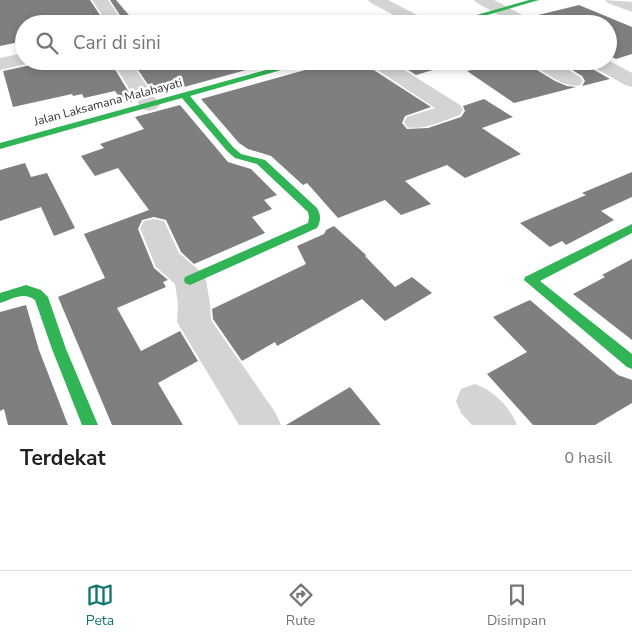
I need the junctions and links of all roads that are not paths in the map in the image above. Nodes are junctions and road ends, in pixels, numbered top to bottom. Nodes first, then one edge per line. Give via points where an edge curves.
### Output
1 (376, 0) edge
2 (482, 0) edge
3 (536, 0) edge
4 (613, 0) edge
5 (632, 7) edge
6 (500, 9) junction
7 (405, 15) edge
8 (479, 15) edge
9 (511, 15) edge
10 (15, 61) edge
11 (0, 64) edge
12 (131, 70) edge
13 (147, 70) edge
14 (276, 70) edge
15 (390, 70) edge
16 (555, 70) edge
17 (613, 70) edge
18 (574, 81) dead end
19 (632, 81) edge
20 (166, 100) junction
21 (414, 122) dead end
22 (0, 146) edge
23 (154, 228) dead end
24 (632, 228) edge
25 (190, 280) junction
26 (0, 298) edge
27 (632, 363) edge
28 (90, 425) edge
29 (261, 425) edge

1 - 7 street
2 - 6 street
3 - 6 main road
4 - 5 street
6 - 8 main road
6 - 9 street
10 - 11 street
12 - 20 street
13 - 20 street
14 - 20 main road, Jalan Laksamana Malahayati
15 - 21 street via 450,110
16 - 18 street
17 - 19 street
20 - 22 main road, Jalan Laksamana Malahayati
20 - 25 main road via 238,156 261,162 313,212 315,218 313,225
23 - 25 street via 167,260
24 - 27 main road via 530,280
25 - 29 street via 194,322
26 - 28 main road via 26,290 35,291 41,297

